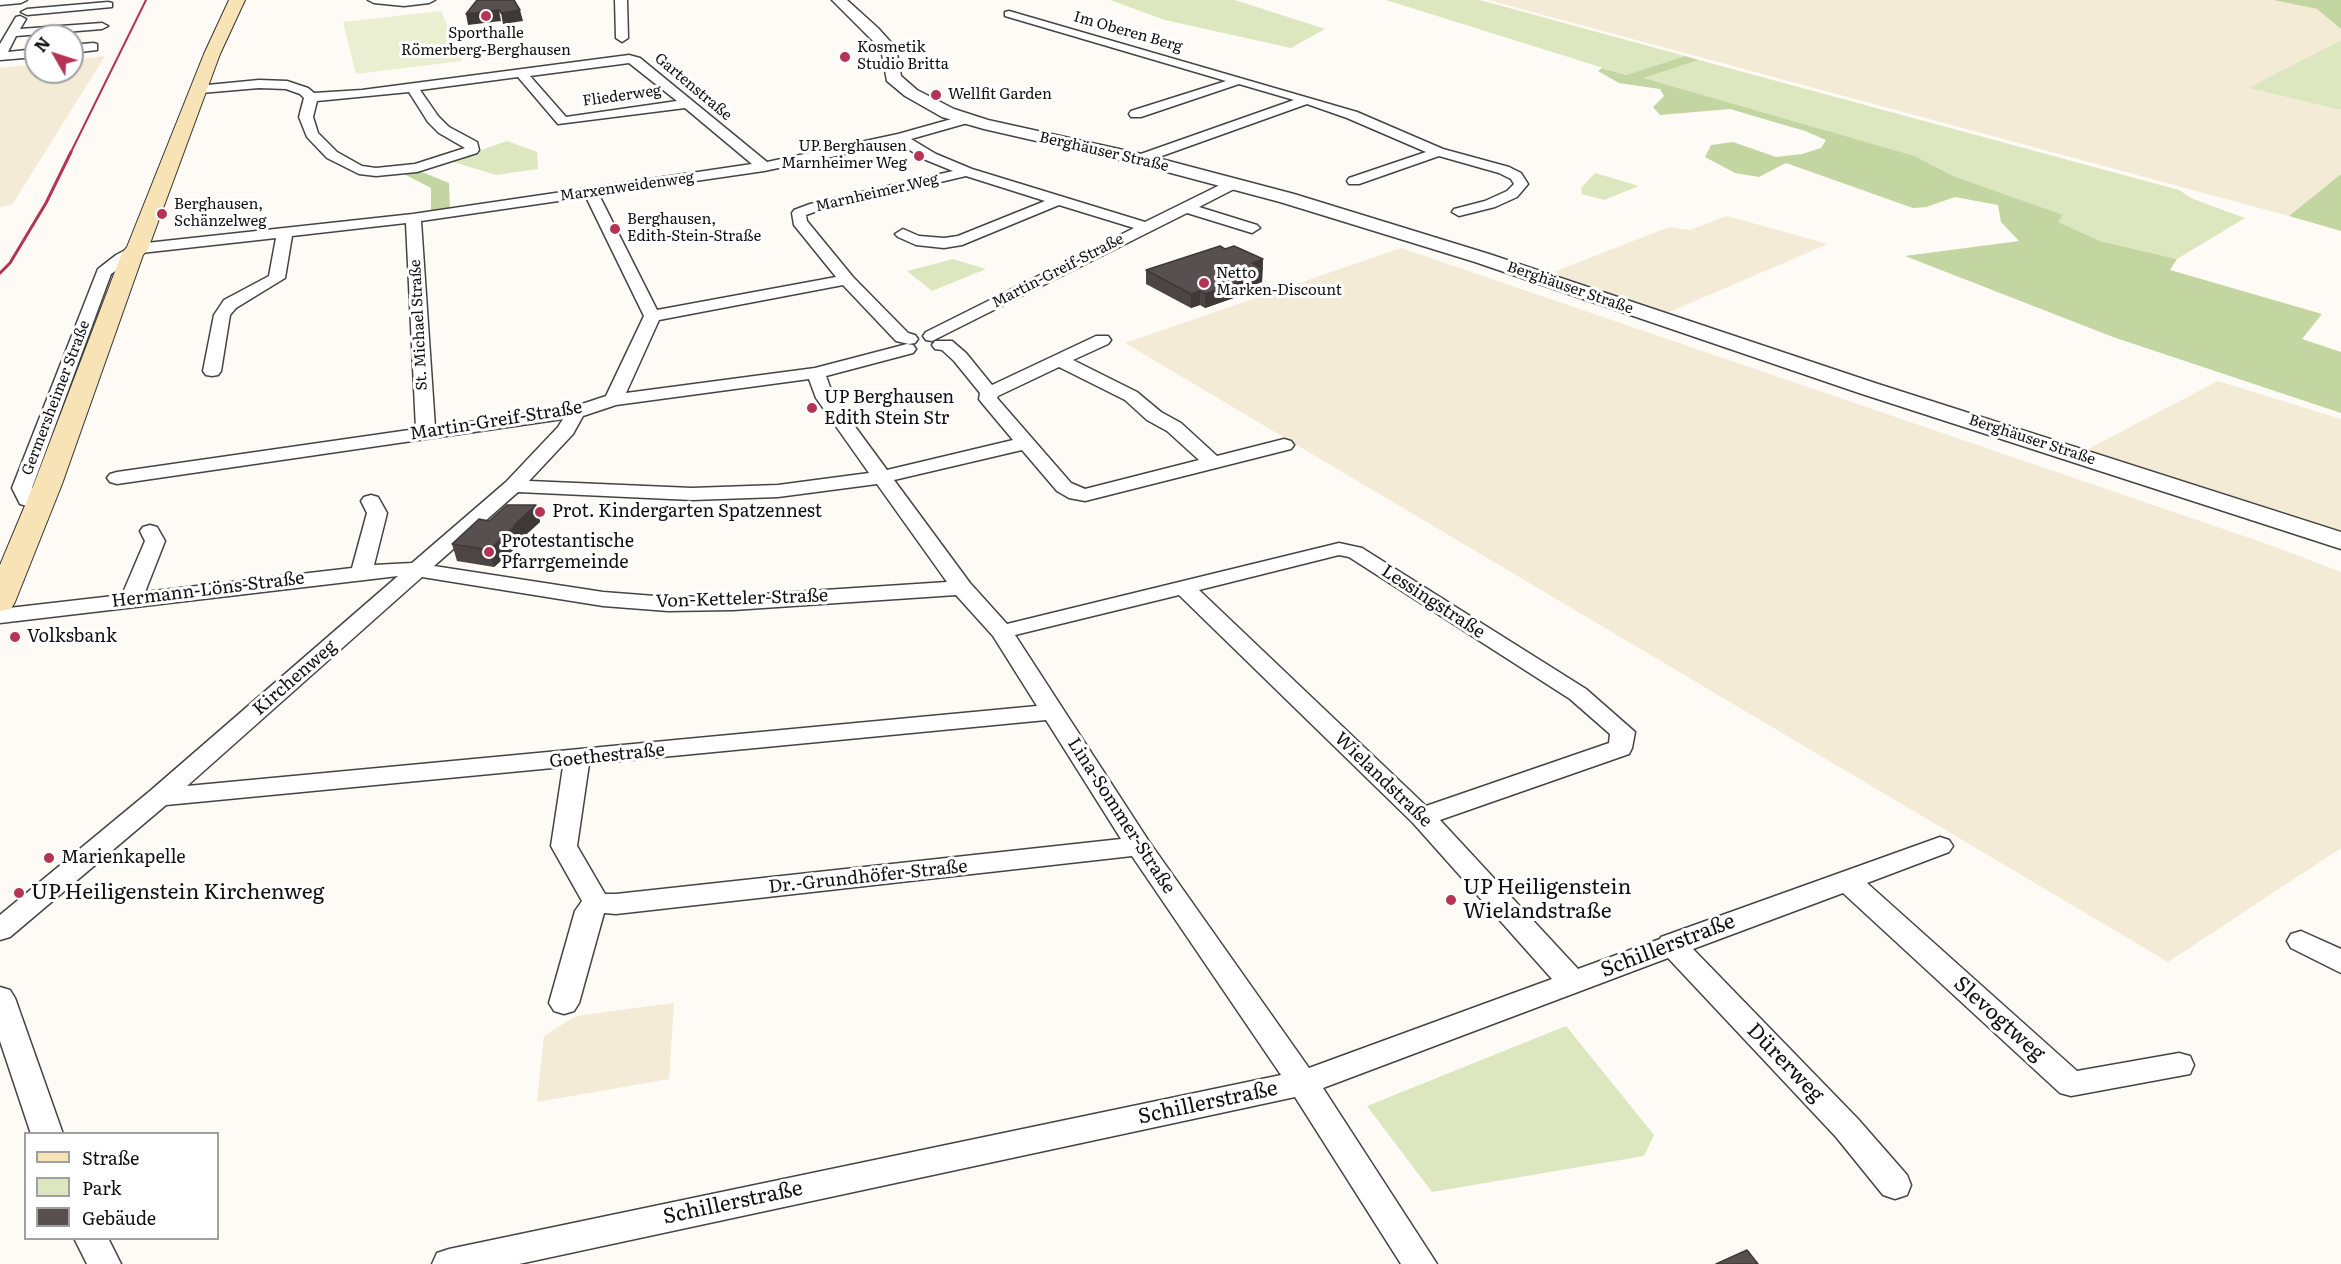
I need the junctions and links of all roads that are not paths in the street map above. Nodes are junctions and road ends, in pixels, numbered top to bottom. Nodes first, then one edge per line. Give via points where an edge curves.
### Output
1 (21, 0) edge
2 (237, 0) edge
3 (375, 0) edge
4 (429, 0) edge
5 (621, 0) edge
6 (839, 0) edge
7 (0, 2) edge
8 (108, 5) dead end
9 (26, 10) edge
10 (1009, 14) dead end
11 (0, 22) edge
12 (102, 26) dead end
13 (14, 33) junction
14 (622, 38) dead end
15 (93, 47) dead end
16 (84, 48) edge
17 (24, 54) edge
18 (0, 56) edge
19 (520, 73) junction
20 (1237, 81) junction
21 (412, 87) junction
22 (201, 89) junction
23 (310, 97) junction
24 (1307, 100) junction
25 (686, 104) junction
26 (1136, 114) dead end
27 (966, 119) junction
28 (563, 121) junction
29 (549, 126) dead end
30 (900, 138) junction
31 (1438, 152) junction
32 (1140, 159) junction
33 (764, 167) junction
34 (967, 172) junction
35 (1354, 181) dead end
36 (1233, 183) junction
37 (591, 193) junction
38 (1059, 200) junction
39 (1184, 207) junction
40 (1459, 212) dead end
41 (413, 218) junction
42 (1145, 227) junction
43 (1252, 228) dead end
44 (285, 232) junction
45 (903, 234) dead end
46 (135, 251) junction
47 (846, 280) junction
48 (652, 316) junction
49 (937, 340) junction
50 (1102, 340) dead end
51 (908, 344) junction
52 (1059, 360) junction
53 (212, 370) dead end
54 (816, 373) junction
55 (989, 393) junction
56 (614, 400) junction
57 (576, 412) junction
58 (426, 432) junction
59 (1026, 443) junction
60 (1284, 445) dead end
61 (1213, 463) junction
62 (884, 477) junction
63 (117, 478) dead end
64 (513, 486) junction
65 (371, 501) dead end
66 (150, 531) dead end
67 (2341, 541) edge
68 (417, 570) junction
69 (362, 572) junction
70 (962, 588) junction
71 (1184, 588) junction
72 (131, 599) junction
73 (0, 602) edge
74 (0, 616) edge
75 (1002, 632) junction
76 (1054, 712) junction
77 (577, 759) junction
78 (159, 797) junction
79 (1422, 817) junction
80 (1139, 846) junction
81 (1940, 846) dead end
82 (1846, 880) junction
83 (597, 903) junction
84 (0, 930) edge
85 (2301, 941) dead end
86 (1671, 944) junction
87 (2341, 962) edge
88 (1572, 982) junction
89 (0, 998) edge
90 (564, 1004) dead end
91 (2179, 1065) dead end
92 (1303, 1083) junction
93 (46, 1132) edge
94 (1895, 1185) dead end
95 (92, 1240) edge
96 (104, 1264) edge
97 (449, 1264) edge
98 (1420, 1264) edge

1 - 7 street
2 - 22 main road, Germersheimer Straße
3 - 4 street
5 - 14 street
6 - 27 street, Berghäuser Straße via 888,48 893,78 911,93
8 - 9 street
9 - 11 street
9 - 13 street
10 - 20 street, Im Oberen Berg
12 - 13 street
13 - 18 street
15 - 16 street
17 - 18 street
19 - 21 street, Gartenstraße
19 - 25 street, Gartenstraße via 629,59
19 - 28 street, Fliederweg
20 - 24 street, Im Oberen Berg
20 - 26 street
21 - 23 street, Gartenstraße
21 - 23 street via 433,119 444,130 472,145 472,150 417,168 359,170 332,155 312,134 306,117
22 - 23 street, Gartenstraße via 287,86
22 - 46 main road, Germersheimer Straße
24 - 31 street, Im Oberen Berg
24 - 32 street
25 - 28 street, Fliederweg
25 - 33 street, Gartenstraße
27 - 30 street, Marxenweidenweg
27 - 32 street, Berghäuser Straße
28 - 29 street, Fliederweg
30 - 33 street, Marxenweidenweg
30 - 34 street, Marnheimer Weg
31 - 35 street
31 - 40 street, Im Oberen Berg via 1504,170 1521,184 1512,194 1490,204
32 - 36 street, Berghäuser Straße
33 - 37 street, Marxenweidenweg
34 - 38 street, Marnheimer Weg
34 - 47 street, Marnheimer Weg via 800,213 799,222
36 - 39 street, Martin-Greif-Straße
36 - 67 street, Berghäuser Straße via 1482,258
37 - 41 street, Marxenweidenweg
37 - 48 street
38 - 42 street, Marnheimer Weg
38 - 45 street via 962,240 944,243
39 - 42 street, Martin-Greif-Straße
39 - 43 street
41 - 44 street, Marxenweidenweg
41 - 58 street, St. Michael Straße
42 - 49 street, Martin-Greif-Straße
44 - 46 street, Marxenweidenweg
44 - 53 street via 277,278 231,304 222,315
46 - 73 main road, Germersheimer Straße
47 - 48 street
47 - 51 street, Marnheimer Weg
48 - 56 street
49 - 51 street, Martin-Greif-Straße via 929,351
49 - 55 street via 960,357
50 - 52 street
51 - 54 street, Martin-Greif-Straße
52 - 55 street
52 - 61 street via 1131,396 1174,427
54 - 56 street, Martin-Greif-Straße
54 - 62 street, Lina-Sommer-Straße via 825,398
55 - 59 street via 988,399
56 - 57 street, Martin-Greif-Straße
57 - 58 street, Martin-Greif-Straße
57 - 64 street, Kirchenweg via 566,430
58 - 63 street, Martin-Greif-Straße
59 - 61 street via 1064,487 1084,495
59 - 62 street
60 - 61 street
62 - 64 street via 778,491 692,494
62 - 70 street, Lina-Sommer-Straße
64 - 68 street, Kirchenweg
65 - 69 street via 377,513
66 - 72 street via 155,541
68 - 69 street, Hermann-Löns-Straße
68 - 70 street, Von-Ketteler-Straße via 668,604
68 - 78 street, Kirchenweg
69 - 72 street, Hermann-Löns-Straße
70 - 75 street, Lina-Sommer-Straße
71 - 75 street, Lessingstraße
71 - 79 street, Wielandstraße
71 - 79 street, Lessingstraße via 1339,549 1355,552 1578,694 1623,732 1620,748
72 - 74 street, Hermann-Löns-Straße
75 - 76 street, Lina-Sommer-Straße
76 - 77 street, Goethestraße
76 - 80 street, Lina-Sommer-Straße
77 - 78 street, Goethestraße
77 - 83 street via 564,846
78 - 84 street, Kirchenweg
79 - 88 street, Wielandstraße
80 - 83 street, Dr.-Grundhöfer-Straße via 628,903
80 - 92 street, Lina-Sommer-Straße
81 - 82 street, Schillerstraße
82 - 86 street, Schillerstraße
82 - 91 street, Slevogtweg via 2071,1084
83 - 90 street via 589,911
85 - 87 street
86 - 88 street, Schillerstraße
86 - 94 street, Dürerweg via 1848,1128
88 - 92 street, Schillerstraße
89 - 93 street
92 - 97 street, Schillerstraße
92 - 98 street, Lina-Sommer-Straße
95 - 96 street

